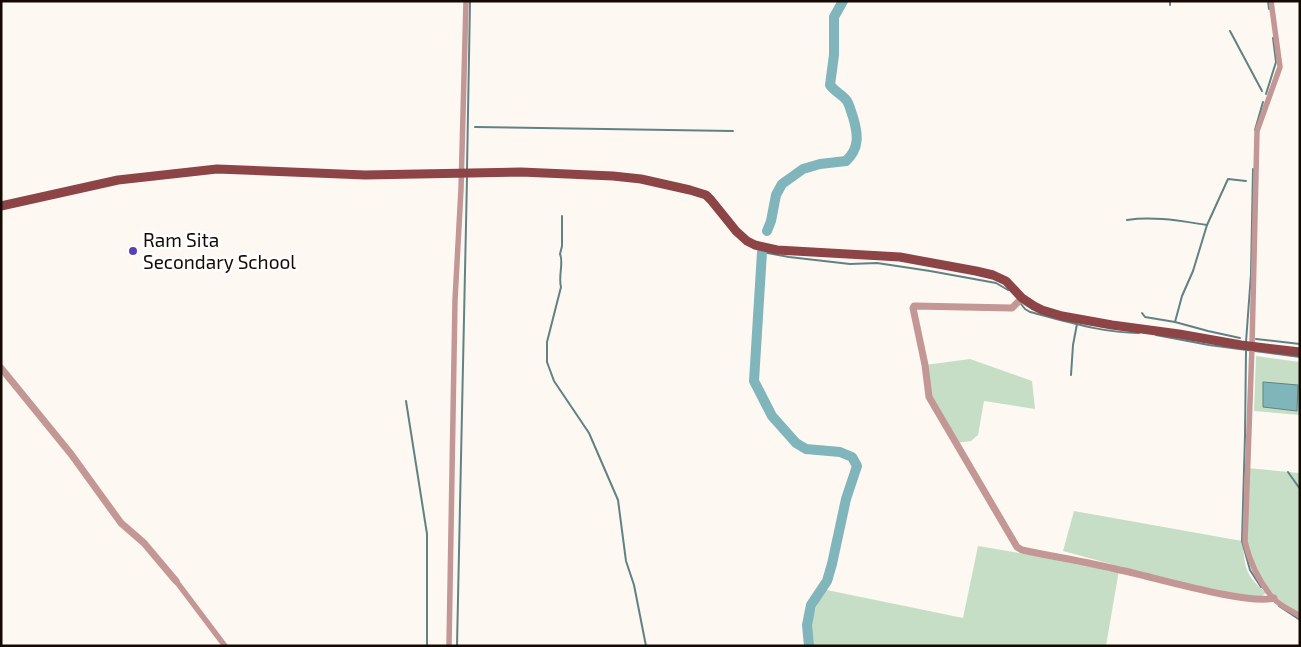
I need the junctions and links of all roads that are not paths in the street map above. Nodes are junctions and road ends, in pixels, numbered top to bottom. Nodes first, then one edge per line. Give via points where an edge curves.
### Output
1 (466, 1) edge
2 (1271, 1) edge
3 (460, 173) junction
4 (1, 206) edge
5 (1022, 298) junction
6 (1252, 346) junction
7 (1300, 352) edge
8 (1, 368) edge
9 (176, 581) joint
10 (1274, 598) junction
11 (1300, 616) edge
12 (226, 646) edge
13 (449, 646) edge

1 - 3 street
2 - 6 street via 1280,67 1257,131
3 - 4 main road via 365,175 217,169 118,180
3 - 5 main road via 521,172 641,179 706,196 736,232 755,245 777,250 900,257 993,274 1006,281
3 - 13 street
5 - 6 main road via 1042,310 1062,316
5 - 10 street via 1012,308 913,308 929,397 1017,547 1225,594 1260,600
6 - 7 main road
6 - 10 street via 1244,542 1249,560
8 - 9 street via 71,454 121,523 144,543
9 - 12 street
10 - 11 street

